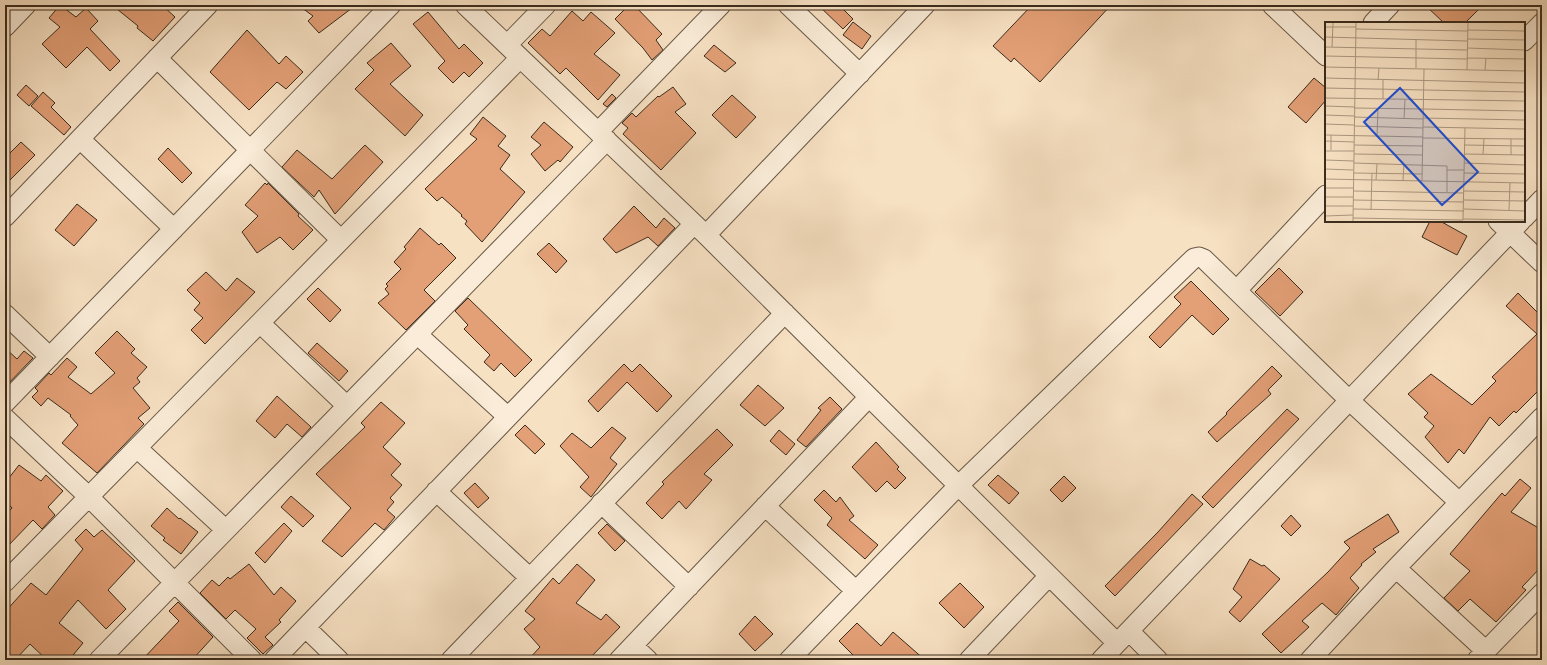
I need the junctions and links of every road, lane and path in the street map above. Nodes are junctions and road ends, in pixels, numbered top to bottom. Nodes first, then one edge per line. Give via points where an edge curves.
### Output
1 (26, 5) edge
2 (208, 5) edge
3 (391, 5) edge
4 (465, 5) edge
5 (546, 5) edge
6 (721, 5) edge
7 (788, 5) edge
8 (925, 5) edge
9 (1272, 5) edge
10 (1390, 5) edge
11 (1373, 22) edge
12 (1542, 23) edge
13 (5, 27) edge
14 (1525, 40) edge
15 (507, 45) junction
16 (1325, 55) edge
17 (157, 58) junction
18 (520, 58) junction
19 (860, 74) junction
20 (602, 136) junction
21 (80, 139) junction
22 (250, 151) junction
23 (1325, 196) edge
24 (1542, 199) edge
25 (5, 216) edge
26 (1525, 217) edge
27 (1510, 225) edge
28 (174, 228) junction
29 (700, 230) junction
30 (341, 240) junction
31 (1542, 263) edge
32 (1236, 290) junction
33 (785, 313) junction
34 (5, 314) edge
35 (260, 323) junction
36 (418, 335) junction
37 (50, 357) junction
38 (870, 397) junction
39 (1349, 400) junction
40 (5, 403) edge
41 (347, 406) junction
42 (508, 417) junction
43 (1542, 417) edge
44 (5, 418) edge
45 (137, 448) junction
46 (958, 486) junction
47 (436, 492) junction
48 (89, 497) junction
49 (1459, 502) junction
50 (601, 504) junction
51 (765, 506) junction
52 (226, 530) junction
53 (1396, 568) junction
54 (1049, 576) junction
55 (530, 578) junction
56 (5, 582) edge
57 (175, 582) junction
58 (689, 587) junction
59 (856, 592) junction
60 (1542, 593) edge
61 (306, 628) junction
62 (1123, 637) junction
63 (632, 646) junction
64 (1321, 656) edge
65 (1481, 656) edge
66 (99, 660) edge
67 (252, 660) edge
68 (274, 660) edge
69 (339, 660) edge
70 (451, 660) edge
71 (619, 660) edge
72 (648, 660) edge
73 (789, 660) edge
74 (969, 660) edge
75 (1101, 660) edge
76 (1158, 660) edge

1 - 13 street
2 - 17 street
3 - 22 street
4 - 15 street
5 - 15 street
6 - 20 street
7 - 19 street
8 - 19 street
9 - 16 street
10 - 11 street
12 - 14 street
15 - 18 street
17 - 21 street
17 - 22 street
18 - 20 street
18 - 30 street
19 - 29 street
20 - 29 street
20 - 36 street
21 - 25 street
21 - 28 street
22 - 28 street
22 - 30 street
23 - 32 street
24 - 26 street
27 - 31 street
27 - 39 street
28 - 37 street
29 - 33 street
29 - 42 street
30 - 35 street
32 - 39 street
32 - 46 street via 1204,259 1194,258
33 - 38 street
33 - 50 street
34 - 37 street
35 - 41 street
35 - 45 street
36 - 41 street
36 - 42 street
37 - 40 street
38 - 46 street
38 - 51 street
39 - 49 street
39 - 62 street
41 - 52 street
42 - 47 street
43 - 49 street
44 - 48 street
45 - 48 street
45 - 52 street
46 - 54 street
46 - 59 street
47 - 55 street
47 - 61 street
48 - 56 street
48 - 57 street
49 - 53 street
50 - 55 street
50 - 58 street
51 - 58 street
51 - 59 street
52 - 57 street
53 - 64 street
53 - 65 street
54 - 62 street
54 - 74 street
55 - 70 street
57 - 66 street
57 - 67 street
58 - 63 street
59 - 73 street
60 - 65 street
61 - 68 street
61 - 69 street
62 - 75 street
62 - 76 street
63 - 71 street
63 - 72 street

